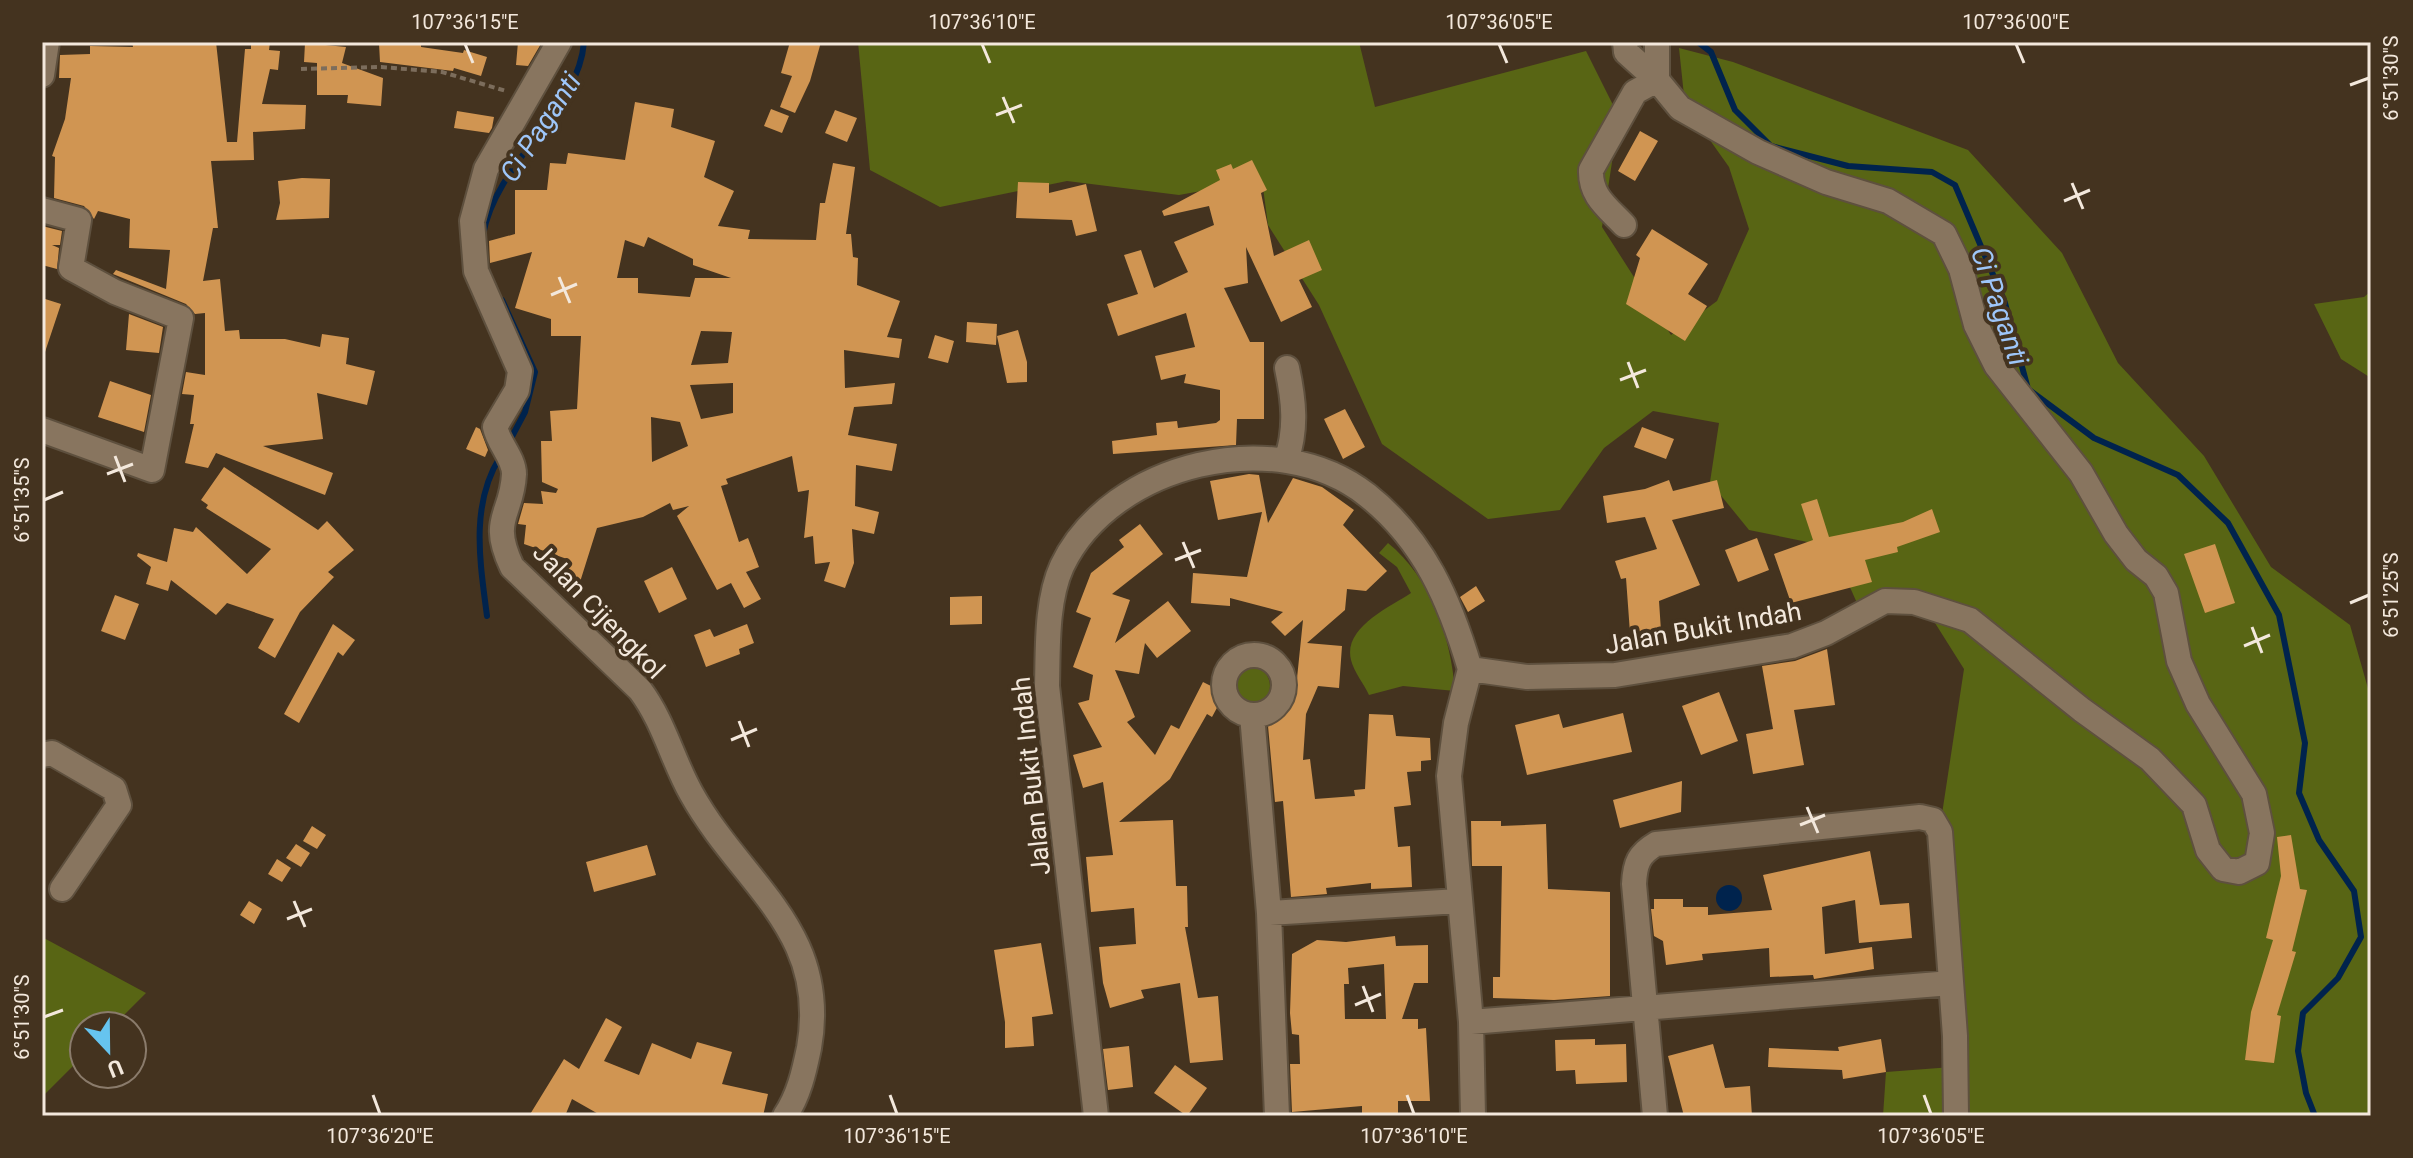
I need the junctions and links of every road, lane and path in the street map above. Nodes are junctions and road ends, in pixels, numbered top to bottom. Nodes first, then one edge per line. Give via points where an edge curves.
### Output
1 (47, 42) edge
2 (559, 42) edge
3 (1657, 42) edge
4 (1621, 45) edge
5 (301, 69) dead end
6 (42, 75) edge
7 (1657, 80) junction
8 (528, 98) junction
9 (42, 210) edge
10 (1624, 225) dead end
11 (1287, 368) dead end
12 (42, 430) edge
13 (1286, 461) junction
14 (1470, 669) junction
15 (1252, 715) dead end
16 (42, 755) edge
17 (62, 889) dead end
18 (1458, 901) junction
19 (1269, 913) junction
20 (1951, 983) junction
21 (1646, 1008) junction
22 (1471, 1022) junction
23 (785, 1116) edge
24 (1096, 1116) edge
25 (1277, 1116) edge
26 (1473, 1116) edge
27 (1655, 1116) edge
28 (1956, 1116) edge

1 - 6 street
2 - 8 street, Jalan Cijengkol
3 - 7 street
4 - 7 street
5 - 8 path via 442,72
7 - 10 street via 1635,92 1591,170 1596,196
7 - 14 street, Jalan Bukit Indah via 1680,108 1758,152 1826,182 1888,201 1944,234 1961,269 1976,325 2011,390 2081,473 2116,534 2166,593 2173,636 2198,704 2254,794 2262,833 2257,863 2239,872 2223,869 2208,850 2194,805 2176,783 1970,620 1914,602 1885,601 1792,646 1615,675 1527,677
8 - 23 street, Jalan Cijengkol via 486,169 472,221 476,271 520,371 517,390 495,427 512,467 501,533 512,567 654,709 691,793 727,849 784,919 807,964 814,1018 803,1077
9 - 12 street via 79,220 71,268 181,318 152,470
11 - 13 street via 1294,399 1293,440
13 - 14 street, Jalan Bukit Indah via 1348,482 1406,532 1454,614
13 - 24 street, Jalan Bukit Indah via 1243,459 1156,479 1117,500 1092,523 1061,569 1049,630 1047,686
14 - 18 street via 1449,776
15 - 19 street
16 - 17 street via 52,753 114,789 119,805
18 - 19 street
18 - 22 street
19 - 25 street
20 - 21 street
20 - 21 street via 1940,832 1933,820 1920,817 1656,844 1642,852 1634,884
20 - 28 street
21 - 22 street
21 - 27 street
22 - 26 street

